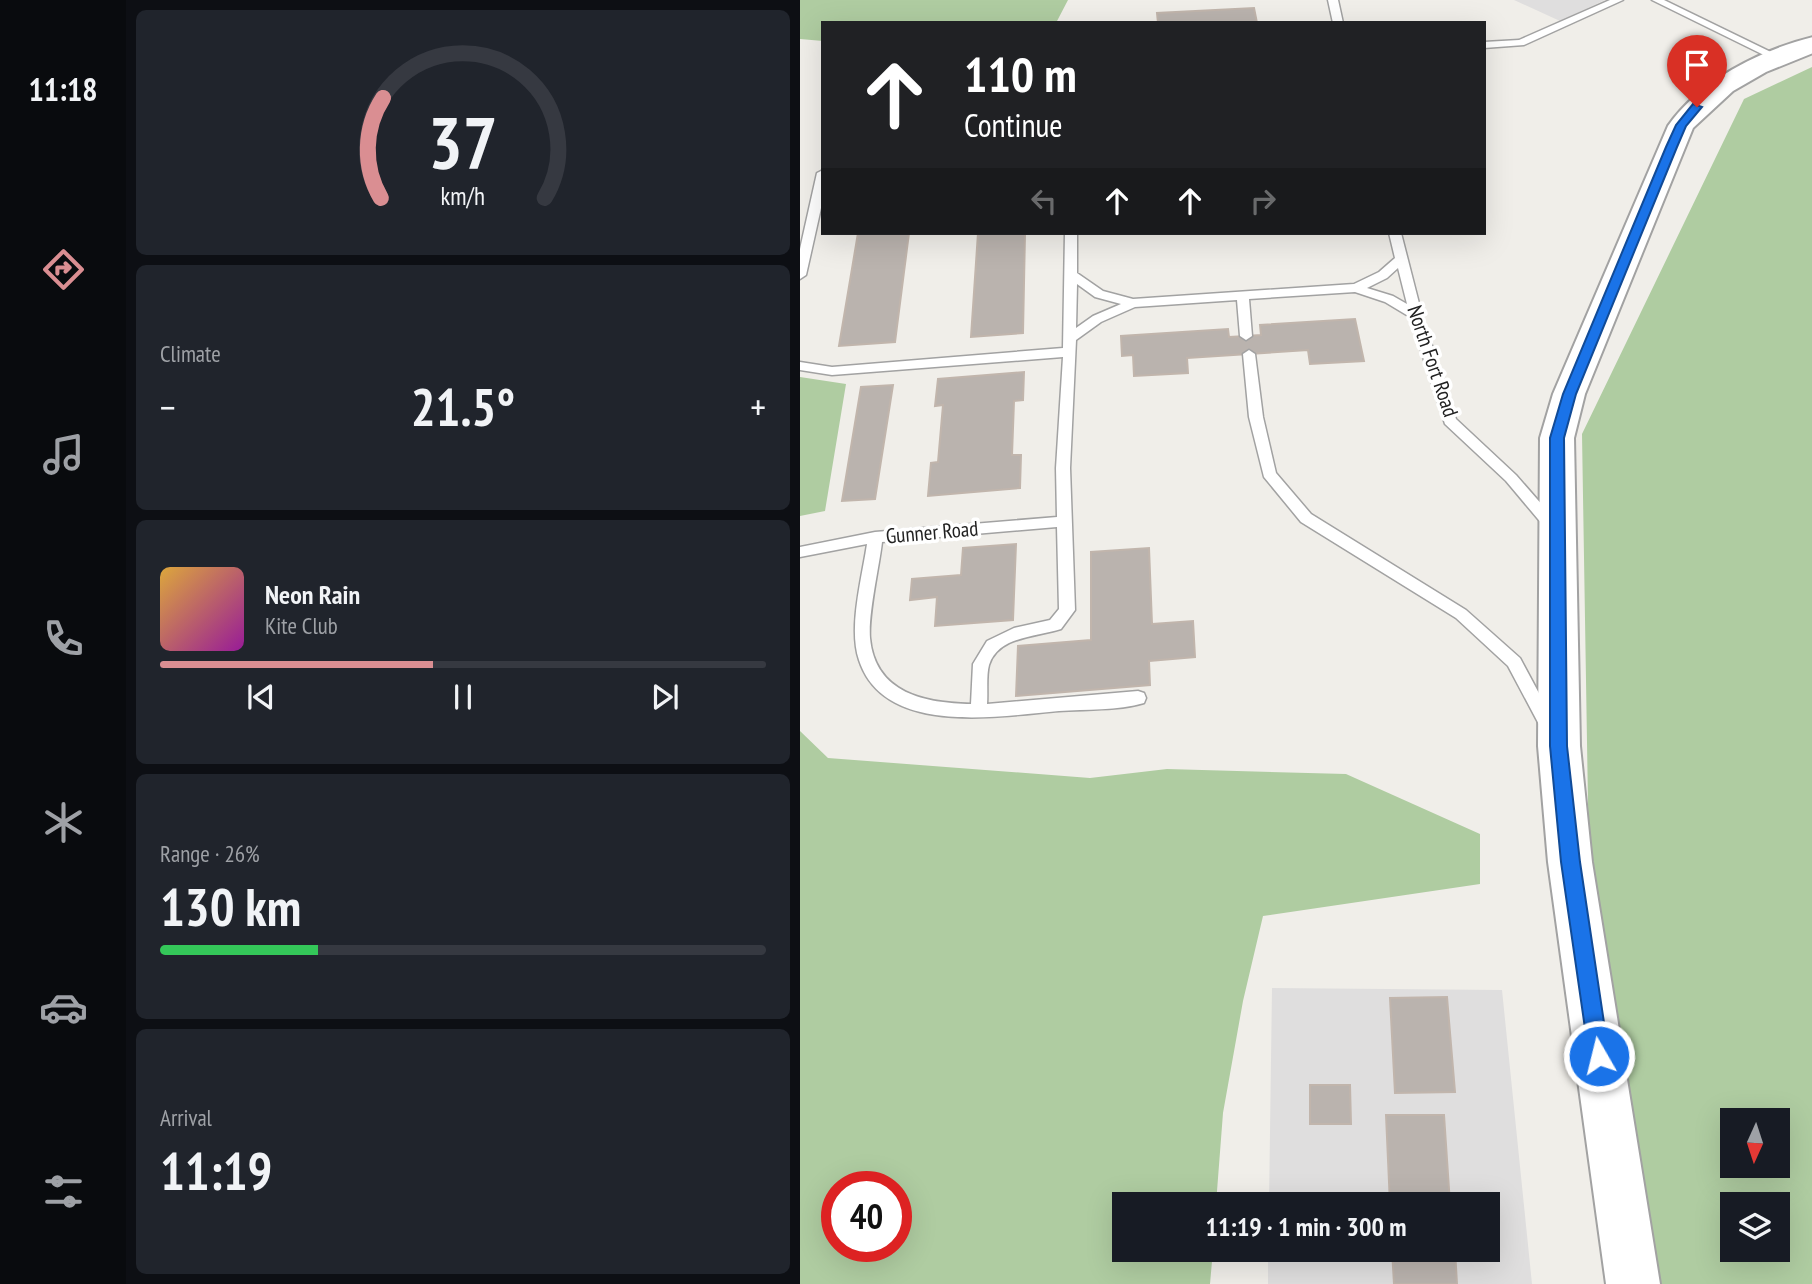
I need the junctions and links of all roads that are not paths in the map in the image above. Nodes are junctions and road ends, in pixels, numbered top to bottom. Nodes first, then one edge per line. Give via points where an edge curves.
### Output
1 (1333, 0) edge
2 (1618, 0) edge
3 (1656, 0) edge
4 (1338, 21) edge
5 (1812, 44) edge
6 (1486, 45) edge
7 (1778, 58) junction
8 (821, 182) edge
9 (1071, 235) edge
10 (1396, 235) edge
11 (1402, 258) junction
12 (800, 275) edge
13 (1071, 275) junction
14 (1356, 288) junction
15 (1243, 297) junction
16 (1133, 303) junction
17 (1416, 315) junction
18 (1246, 336) dead end
19 (1070, 346) junction
20 (1249, 354) dead end
21 (800, 366) edge
22 (1066, 521) junction
23 (1559, 534) junction
24 (875, 537) junction
25 (800, 552) edge
26 (1138, 698) dead end
27 (979, 711) junction
28 (1559, 746) junction
29 (1633, 1284) edge

1 - 4 lane
2 - 6 lane via 1521,43
3 - 7 lane
5 - 7 street
7 - 23 street via 1722,85 1681,125 1569,394 1557,438
8 - 12 lane
9 - 13 lane
10 - 11 lane, North Fort Road
11 - 14 lane via 1383,275
11 - 17 lane, North Fort Road
13 - 16 lane via 1099,294
13 - 19 lane
14 - 15 lane
14 - 17 lane via 1389,299
15 - 16 lane
15 - 18 lane
16 - 19 lane via 1097,319
17 - 23 lane, North Fort Road via 1450,421 1511,478
19 - 21 lane via 833,371
19 - 22 lane via 1063,468
20 - 28 lane via 1269,474 1306,518 1461,614 1514,662
22 - 24 lane, Gunner Road
22 - 27 lane via 1067,610 1055,625 1020,632 993,645 980,664
23 - 28 street
24 - 25 lane, Gunner Road
24 - 27 lane via 862,637 867,661 883,684 906,701 938,710
26 - 27 lane
28 - 29 street via 1571,862

